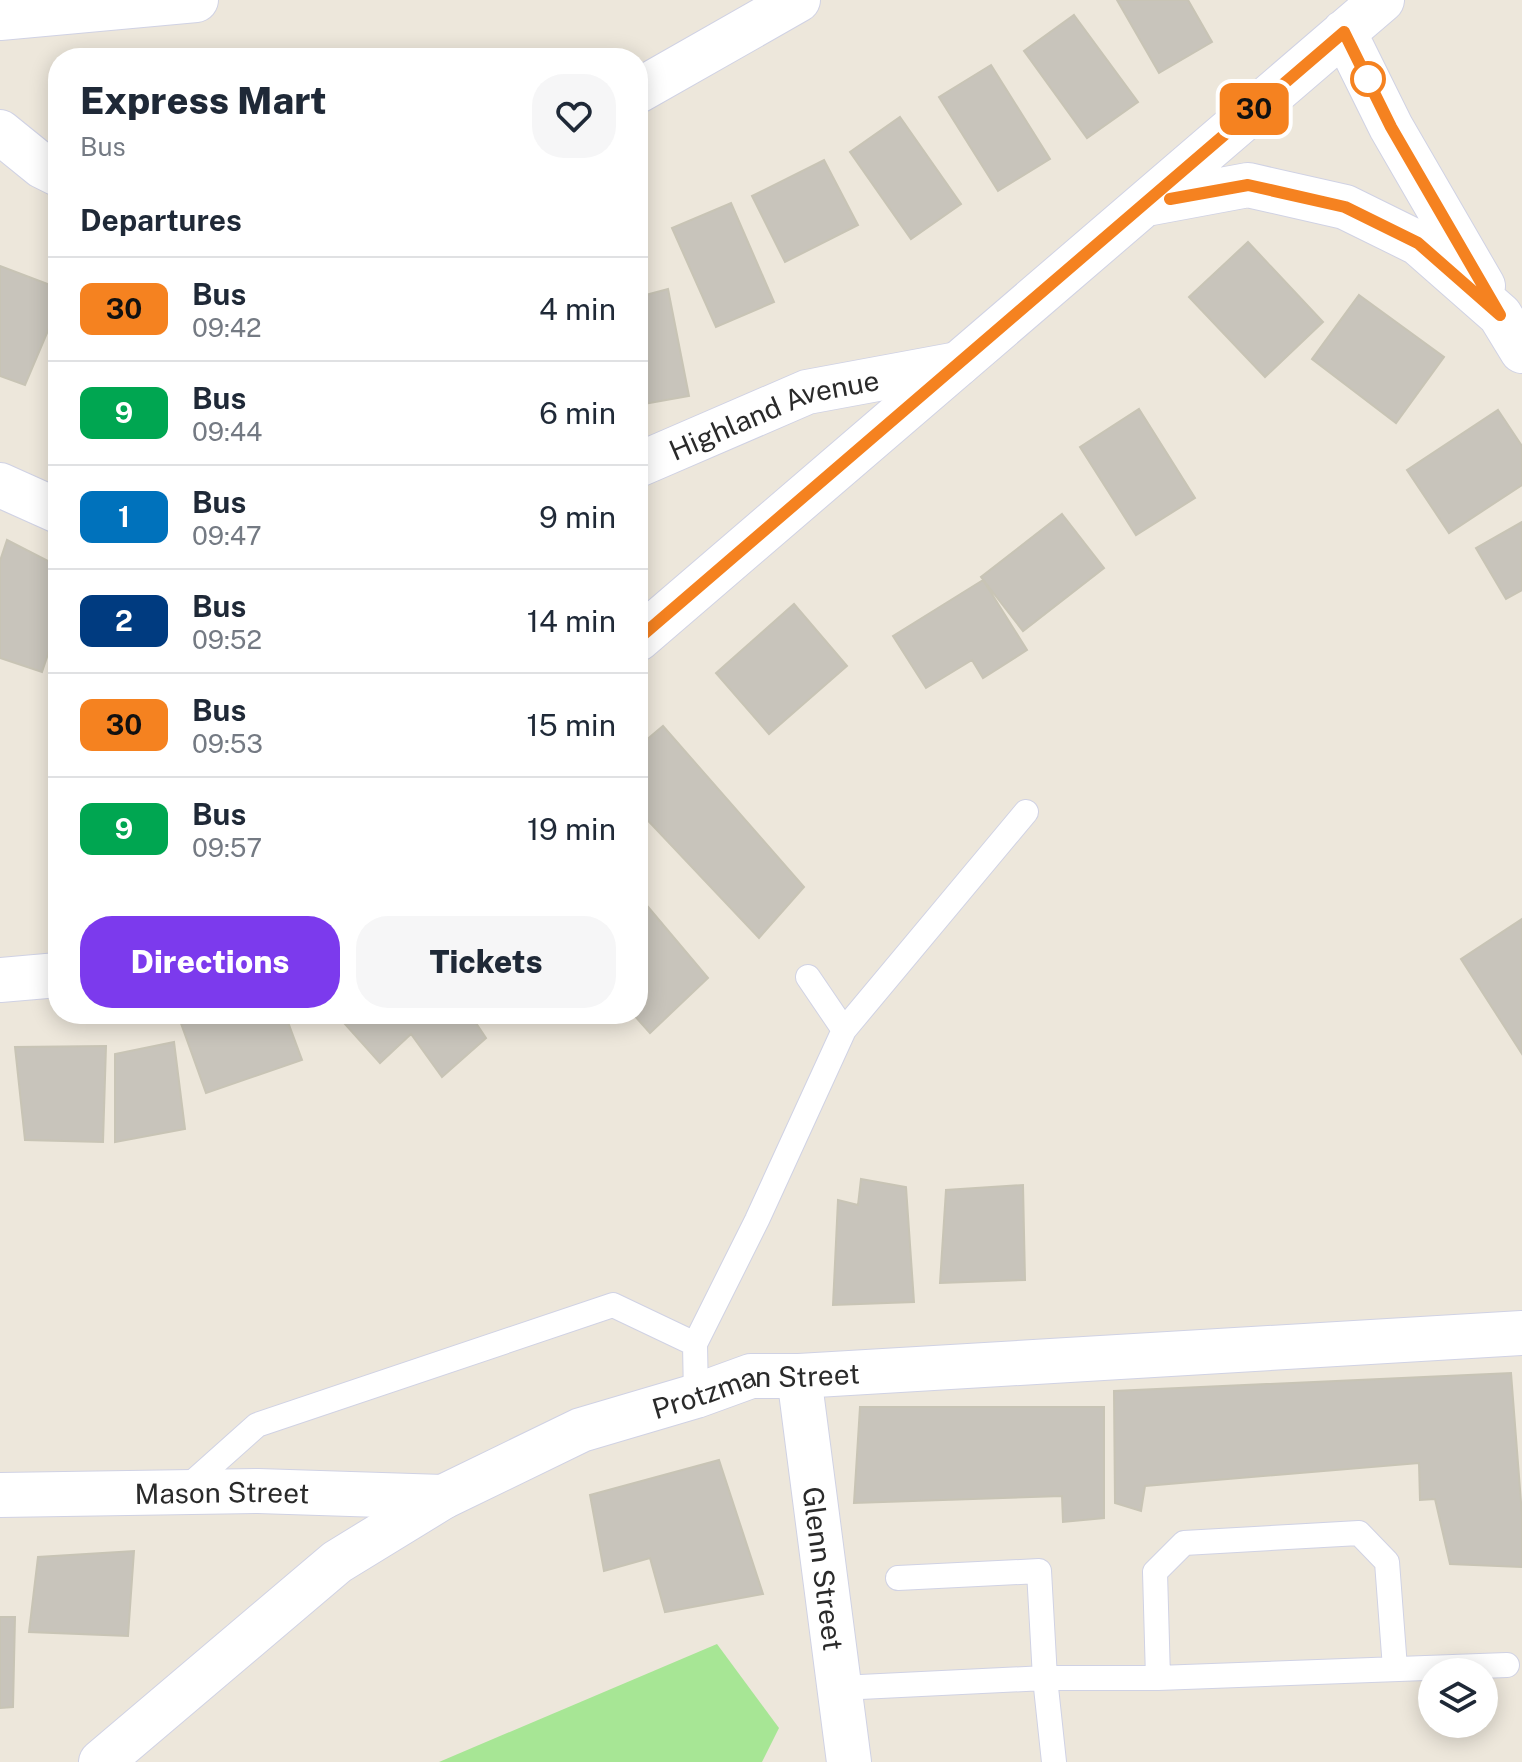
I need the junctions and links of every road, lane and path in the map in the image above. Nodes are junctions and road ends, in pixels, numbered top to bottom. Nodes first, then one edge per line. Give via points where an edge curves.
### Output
1 (196, 0) edge
2 (798, 0) edge
3 (1382, 0) edge
4 (0, 18) edge
5 (1344, 32) junction
6 (648, 85) edge
7 (0, 132) edge
8 (48, 169) edge
9 (1144, 204) junction
10 (1511, 333) edge
11 (958, 364) junction
12 (648, 461) edge
13 (0, 485) edge
14 (48, 507) edge
15 (648, 630) edge
16 (1026, 812) dead end
17 (808, 977) dead end
18 (844, 1030) junction
19 (1522, 1333) edge
20 (695, 1344) junction
21 (799, 1376) junction
22 (696, 1396) junction
23 (182, 1492) junction
24 (0, 1495) edge
25 (443, 1497) junction
26 (898, 1578) dead end
27 (1507, 1665) dead end
28 (1395, 1668) junction
29 (1045, 1678) junction
30 (1158, 1678) junction
31 (840, 1688) junction
32 (101, 1762) edge
33 (849, 1762) edge
34 (1054, 1762) edge

1 - 4 street
2 - 6 street
3 - 5 street
5 - 9 street
5 - 10 street via 1391,127
7 - 8 street
9 - 10 street via 1248,185 1345,207 1418,243
9 - 11 street
11 - 12 street, Highland Avenue via 807,392
11 - 15 street
13 - 14 street
16 - 18 lane
17 - 18 lane
18 - 20 lane
19 - 21 street, Protzman Street
20 - 22 lane
20 - 23 lane via 613,1305 257,1425
21 - 22 street, Protzman Street via 751,1376
21 - 31 street, Glenn Street
22 - 25 street, Protzman Street via 581,1430
23 - 24 street, Mason Street
23 - 25 street, Mason Street
25 - 32 street, Protzman Street via 337,1562
26 - 29 lane via 1039,1571
27 - 28 lane
28 - 30 lane
28 - 30 lane via 1387,1562 1359,1533 1184,1543 1155,1572
29 - 30 lane
29 - 31 lane
29 - 34 lane
31 - 33 street, Glenn Street

